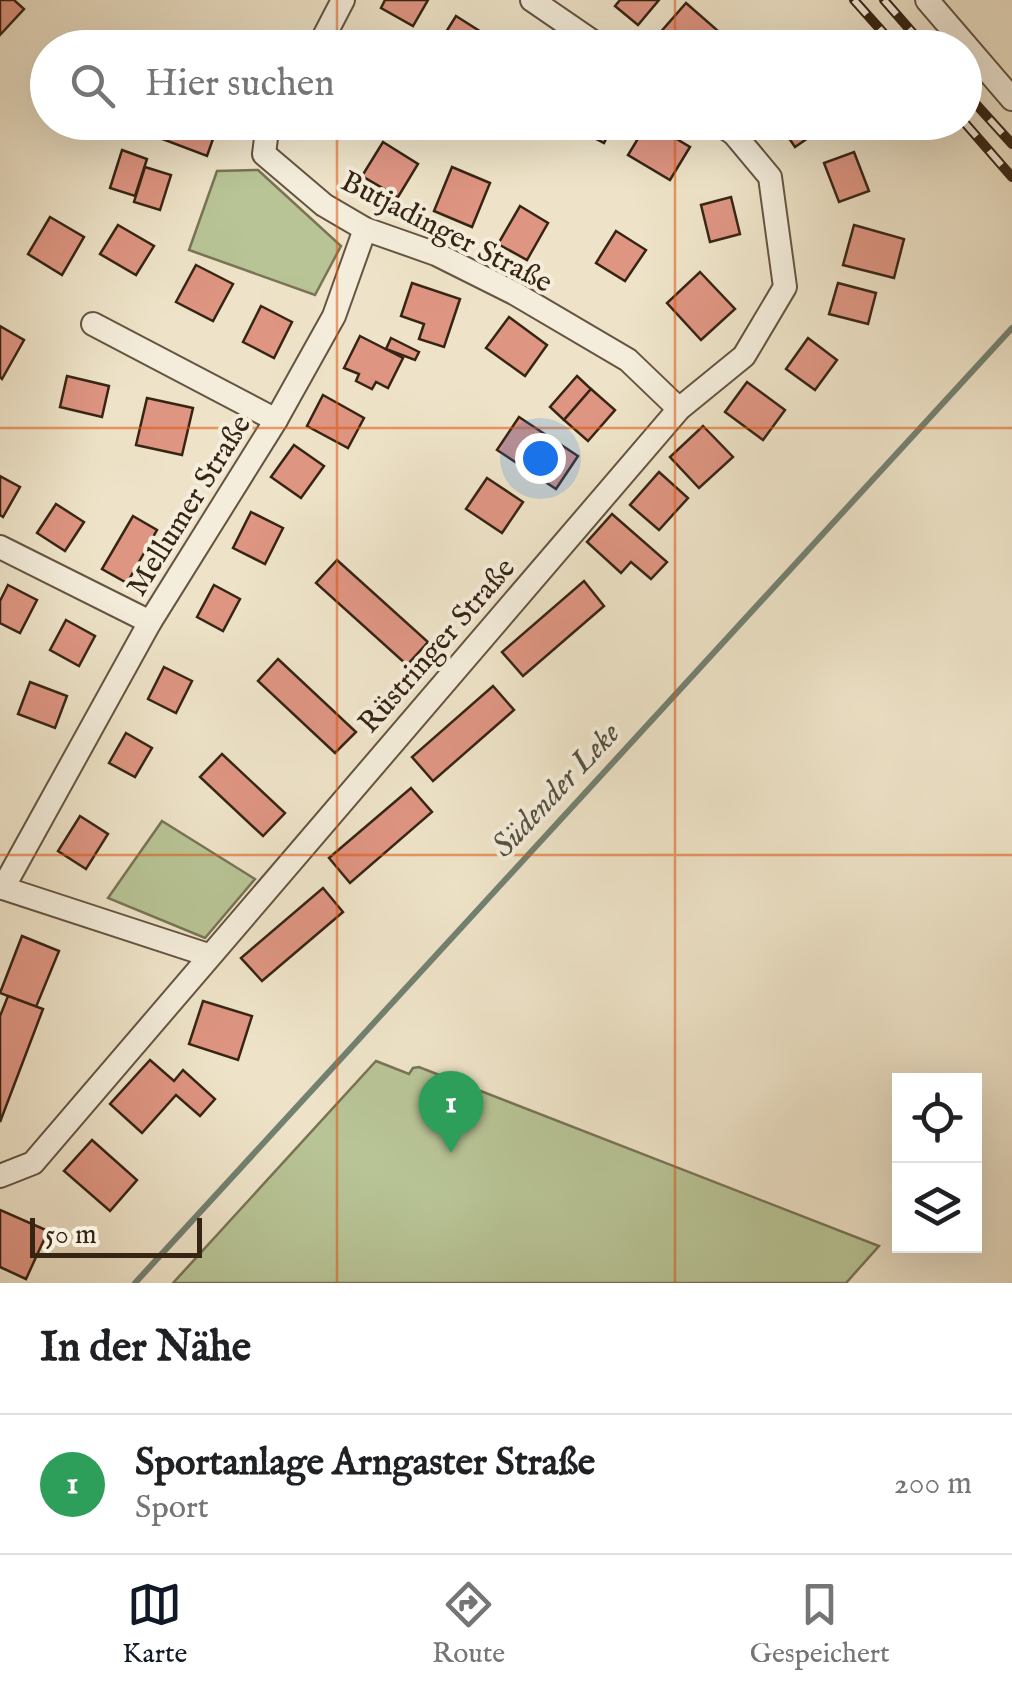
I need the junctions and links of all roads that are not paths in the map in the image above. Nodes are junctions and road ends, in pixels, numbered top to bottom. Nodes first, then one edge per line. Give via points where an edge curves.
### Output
1 (343, 0) edge
2 (532, 0) edge
3 (928, 0) edge
4 (327, 30) edge
5 (576, 30) edge
6 (953, 30) edge
7 (982, 64) edge
8 (1012, 99) edge
9 (266, 140) edge
10 (739, 140) edge
11 (366, 229) junction
12 (94, 324) dead end
13 (679, 409) junction
14 (276, 420) junction
15 (0, 548) edge
16 (150, 622) junction
17 (2, 888) edge
18 (208, 955) junction
19 (0, 1176) edge

1 - 4 street
2 - 5 street
3 - 6 street
7 - 8 street
9 - 11 street, Butjadinger Straße via 264,154 324,205
10 - 13 street, Rüstringer Straße via 770,177 785,287 744,356
11 - 13 street, Butjadinger Straße via 514,293 628,360
11 - 14 street, Mellumer Straße via 334,316
12 - 14 street, Mellumer Straße
13 - 18 street, Rüstringer Straße
14 - 16 street, Mellumer Straße
15 - 16 street, Mellumer Straße
16 - 17 street, Mellumer Straße
17 - 18 street
18 - 19 street, Rüstringer Straße via 33,1162

